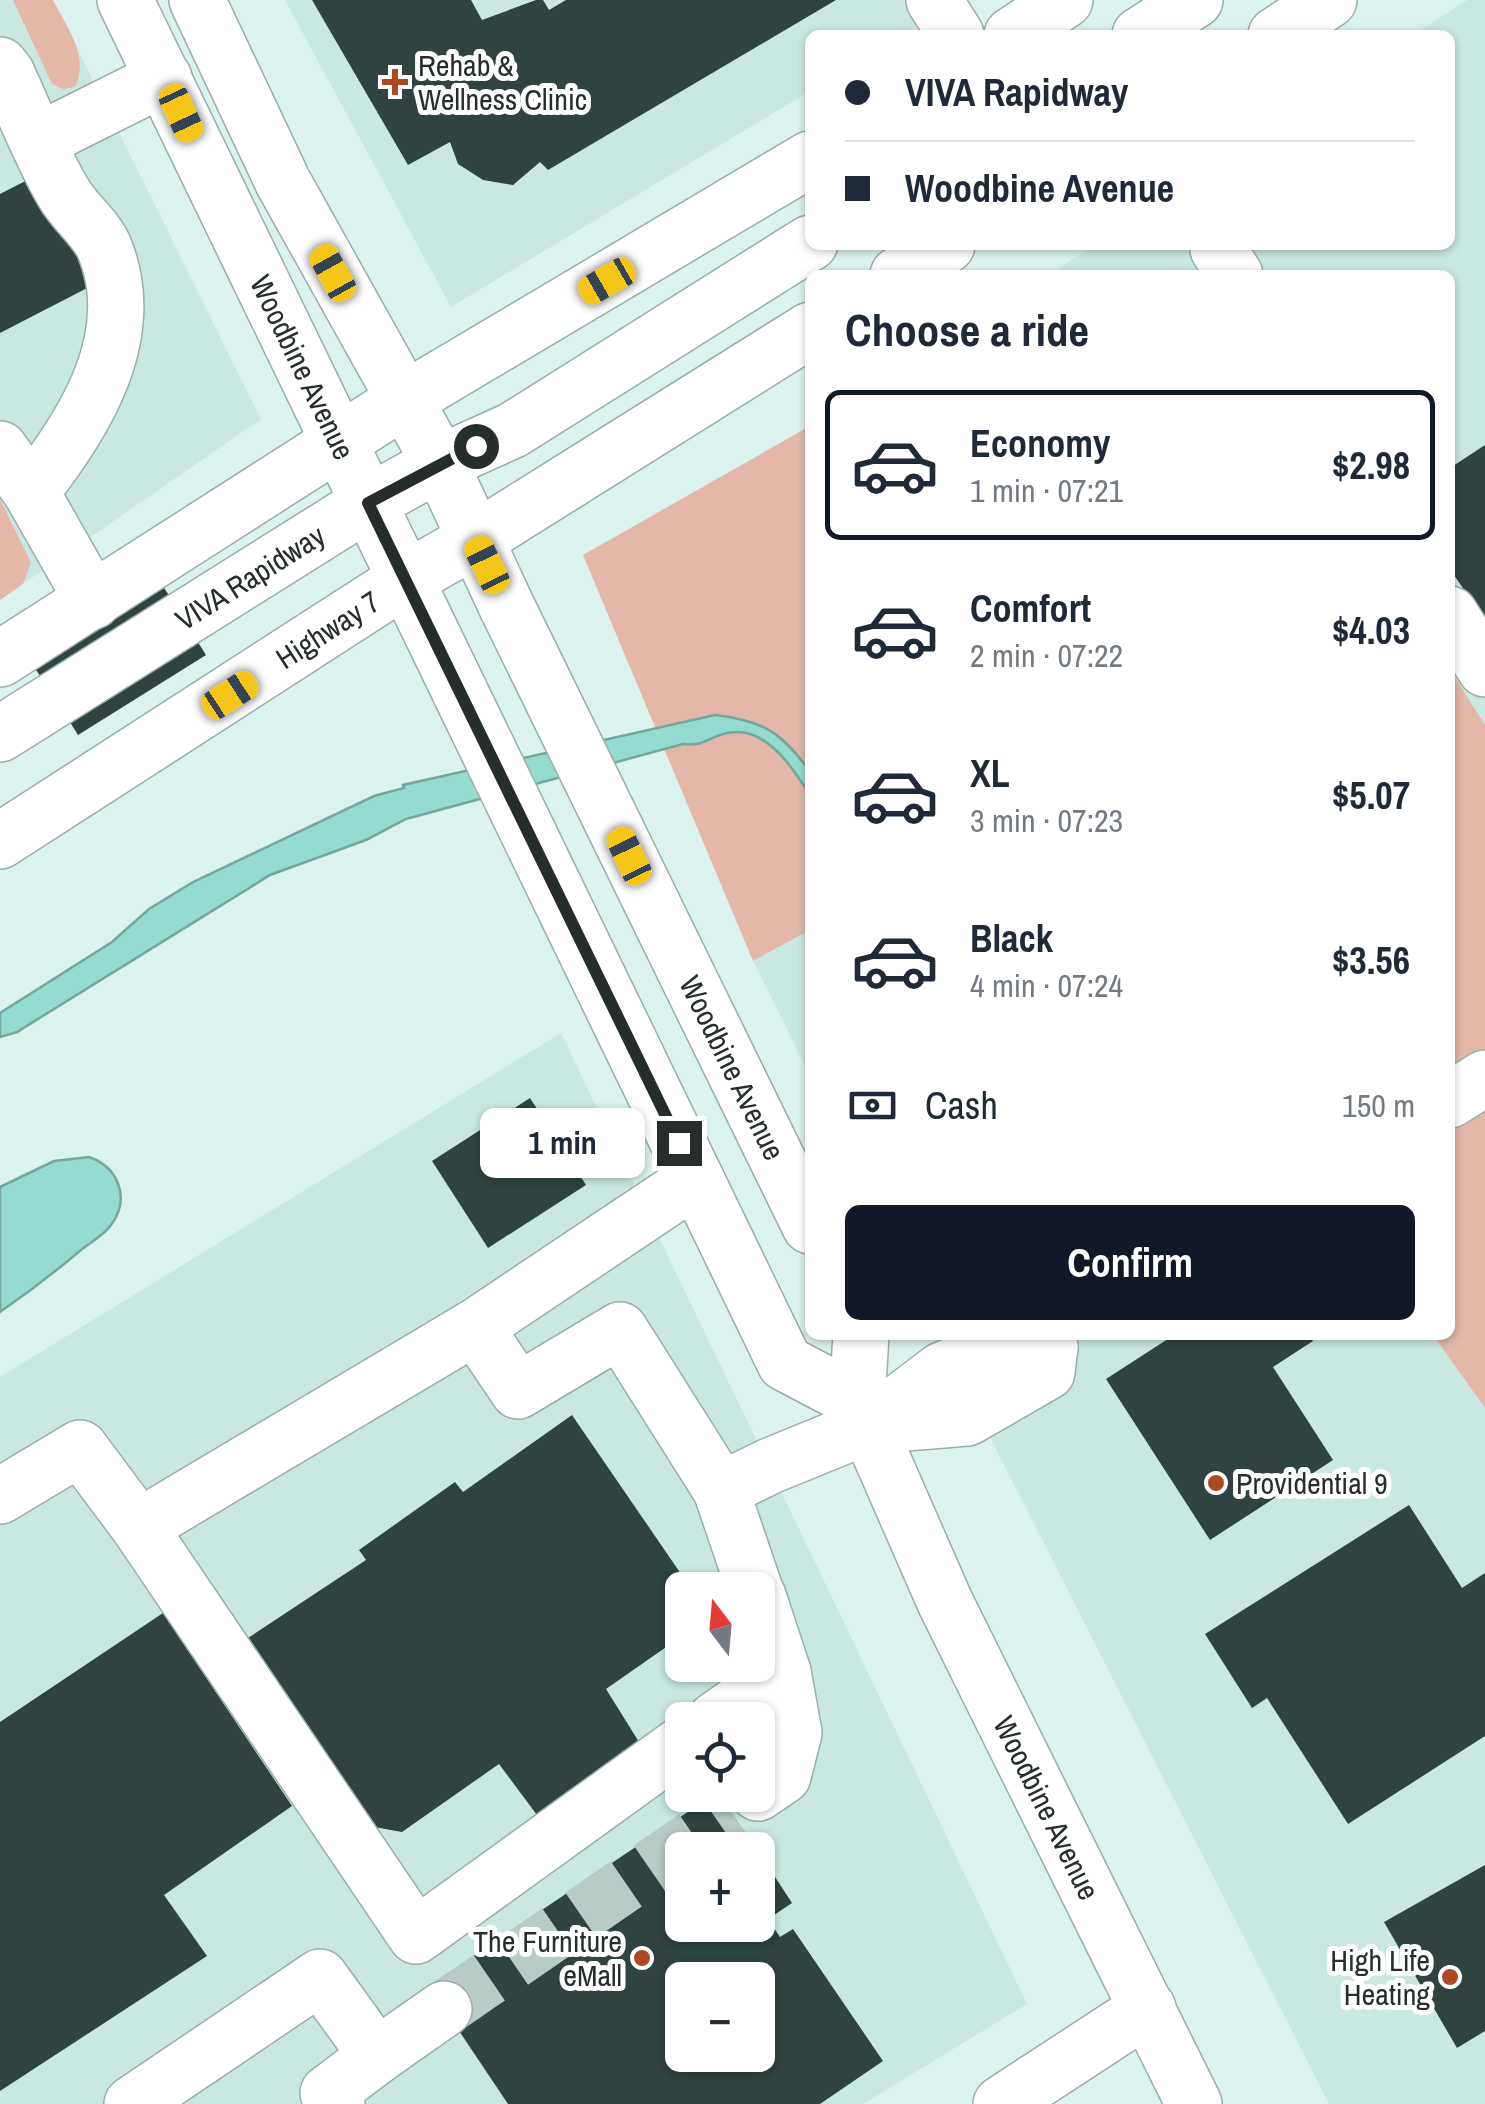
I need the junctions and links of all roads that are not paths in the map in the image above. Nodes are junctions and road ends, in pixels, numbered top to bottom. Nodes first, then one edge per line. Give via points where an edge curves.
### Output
1 (125, 0) edge
2 (197, 0) edge
3 (934, 0) edge
4 (1065, 0) edge
5 (1195, 0) edge
6 (1329, 0) edge
7 (953, 30) edge
8 (1020, 30) edge
9 (1148, 30) edge
10 (1284, 30) edge
11 (2, 58) edge
12 (164, 78) junction
13 (38, 141) junction
14 (805, 162) edge
15 (805, 246) edge
16 (939, 250) edge
17 (906, 270) edge
18 (805, 333) edge
19 (406, 398) junction
20 (341, 441) junction
21 (0, 449) edge
22 (440, 463) junction
23 (31, 492) junction
24 (368, 503) junction
25 (475, 540) junction
26 (406, 580) junction
27 (93, 601) junction
28 (1455, 622) edge
29 (0, 659) edge
30 (1485, 669) edge
31 (0, 734) edge
32 (0, 841) edge
33 (696, 1178) junction
34 (805, 1216) edge
35 (474, 1327) junction
36 (861, 1340) edge
37 (1060, 1341) edge
38 (862, 1413) junction
39 (722, 1490) junction
40 (0, 1496) edge
41 (139, 1527) junction
42 (749, 1572) edge
43 (775, 1649) edge
44 (783, 1672) junction
45 (741, 1702) edge
46 (665, 1756) edge
47 (775, 1781) tunnel mouth
48 (444, 2008) tunnel mouth
49 (1148, 2008) junction
50 (377, 2056) junction
51 (325, 2100) edge
52 (132, 2104) edge
53 (1001, 2104) edge
54 (1194, 2104) edge

1 - 12 main road, Woodbine Avenue
2 - 19 main road, Woodbine Avenue via 284,182
3 - 7 main road
4 - 8 main road
5 - 9 main road
6 - 10 main road
11 - 13 main road
12 - 13 main road
12 - 20 main road, Woodbine Avenue
13 - 23 main road via 64,195 104,245 118,299 108,366 66,447
14 - 19 main road
15 - 22 main road, VIVA Rapidway via 513,430
16 - 17 main road
18 - 25 main road, Highway 7
19 - 20 main road
19 - 22 main road, Woodbine Avenue
20 - 24 main road, Woodbine Avenue
20 - 27 main road
21 - 23 main road
22 - 24 main road, VIVA Rapidway
22 - 25 main road, Woodbine Avenue
23 - 27 main road
24 - 26 main road, Woodbine Avenue
24 - 31 main road, VIVA Rapidway
25 - 26 main road, Highway 7
25 - 34 main road, Woodbine Avenue
26 - 32 main road, Highway 7
26 - 33 main road, Woodbine Avenue
27 - 29 main road
28 - 30 main road
33 - 35 main road
33 - 38 main road, Woodbine Avenue via 786,1362
35 - 39 main road via 518,1391 620,1330
35 - 41 main road
36 - 38 main road, Woodbine Avenue
37 - 38 main road via 1047,1372 967,1418
38 - 39 main road
38 - 49 main road, Woodbine Avenue via 945,1602
39 - 42 main road
40 - 41 main road via 80,1448
41 - 46 main road via 416,1936
43 - 44 main road
44 - 45 main road
44 - 47 main road via 794,1733 783,1776
48 - 50 main road
49 - 53 main road
49 - 54 main road, Woodbine Avenue
50 - 51 main road
50 - 52 main road via 320,1978

